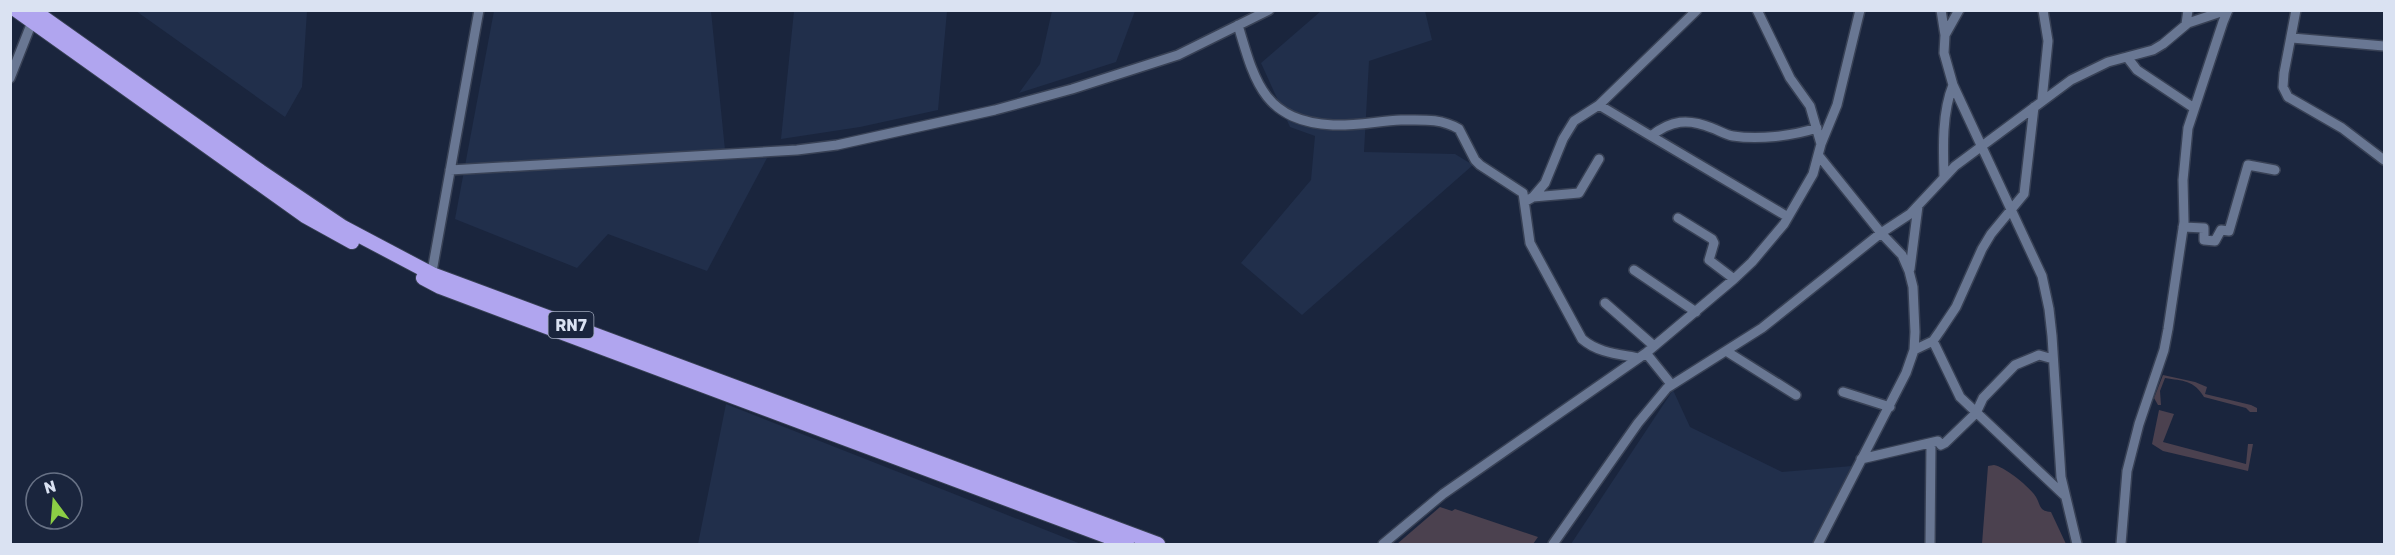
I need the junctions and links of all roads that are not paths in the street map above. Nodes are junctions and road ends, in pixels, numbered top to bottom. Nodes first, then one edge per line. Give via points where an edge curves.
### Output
1 (16, 10) edge
2 (478, 10) edge
3 (1269, 10) edge
4 (1698, 10) edge
5 (1757, 10) edge
6 (1860, 10) edge
7 (1941, 10) edge
8 (1959, 10) edge
9 (2043, 10) edge
10 (2188, 10) edge
11 (2228, 10) edge
12 (2296, 10) edge
13 (33, 16) edge
14 (2186, 24) junction
15 (1238, 25) junction
16 (1945, 35) junction
17 (2292, 38) junction
18 (2385, 46) edge
19 (2127, 57) junction
20 (10, 78) edge
21 (1953, 85) junction
22 (2042, 100) junction
23 (1599, 105) junction
24 (2034, 107) junction
25 (2194, 108) junction
26 (1817, 128) junction
27 (1651, 136) junction
28 (1821, 144) junction
29 (1981, 146) junction
30 (1819, 156) junction
31 (1599, 159) dead end
32 (2385, 160) edge
33 (450, 170) junction
34 (2275, 170) dead end
35 (1944, 176) junction
36 (1529, 199) junction
37 (1918, 206) junction
38 (2011, 210) junction
39 (1788, 217) junction
40 (1678, 218) dead end
41 (2183, 227) junction
42 (1881, 233) junction
43 (1634, 270) dead end
44 (1909, 271) junction
45 (430, 278) junction
46 (1734, 279) junction
47 (1605, 303) dead end
48 (1696, 312) junction
49 (1933, 341) junction
50 (1654, 346) junction
51 (1914, 350) junction
52 (1726, 351) junction
53 (1642, 355) junction
54 (2053, 359) junction
55 (1671, 384) junction
56 (1843, 392) dead end
57 (1796, 395) dead end
58 (1890, 407) junction
59 (1976, 413) junction
60 (1931, 443) junction
61 (1861, 459) junction
62 (2064, 495) junction
63 (1127, 544) edge
64 (1158, 544) edge
65 (1383, 544) edge
66 (1554, 544) edge
67 (1818, 544) edge
68 (1930, 544) edge
69 (2078, 544) edge
70 (2121, 544) edge

1 - 13 highway, RN7
2 - 33 street
3 - 15 street
4 - 23 street
5 - 26 street via 1786,72 1810,106
6 - 28 street via 1837,105
7 - 16 street
8 - 16 street
9 - 22 street via 2048,41
10 - 14 street
11 - 14 street
11 - 25 street
12 - 17 street
13 - 20 street
13 - 45 highway, RN7 via 343,227
14 - 19 street via 2153,50
15 - 33 street via 1178,55 1072,89 837,145
15 - 36 street via 1254,75 1279,110 1333,125 1430,119 1455,126 1480,165
16 - 21 street via 1944,53
17 - 18 street
17 - 32 street via 2283,87 2288,97 2342,128
19 - 22 street via 2090,70
19 - 25 street via 2138,70
21 - 29 street
21 - 35 street via 1944,129
22 - 24 street
23 - 27 street
23 - 36 street via 1578,117 1568,130 1545,183
24 - 29 street
24 - 38 street via 2027,186
25 - 41 street via 2184,156
26 - 27 street via 1791,134 1732,136 1696,121 1679,121
26 - 28 street
27 - 39 street
28 - 30 street
29 - 35 street
29 - 38 street
30 - 39 street
30 - 42 street
31 - 36 street via 1579,193
33 - 45 street
34 - 41 street via 2248,165 2229,231 2221,230 2215,241 2204,240 2204,228
35 - 37 street
36 - 53 street via 1530,243 1582,339 1599,350
37 - 42 street
37 - 44 street
38 - 49 street via 1982,249 1955,310
38 - 54 street via 2042,276
39 - 46 street
40 - 46 street via 1712,239 1709,260
41 - 70 street via 2164,350 2127,471
42 - 44 street via 1902,255
42 - 52 street
43 - 48 street
44 - 51 street via 1914,287
45 - 63 highway, RN7
45 - 64 highway, RN7
46 - 48 street
47 - 50 street
48 - 50 street
49 - 51 street
49 - 59 street via 1960,397
50 - 53 street
51 - 58 street
52 - 55 street
52 - 57 street
53 - 55 street
53 - 65 street via 1443,494
54 - 59 street via 2039,355 2015,365 1989,391
54 - 62 street
55 - 66 street via 1638,423
56 - 58 street
58 - 61 street
59 - 60 street via 1945,443
59 - 62 street
60 - 61 street
60 - 68 street
61 - 67 street
62 - 69 street

